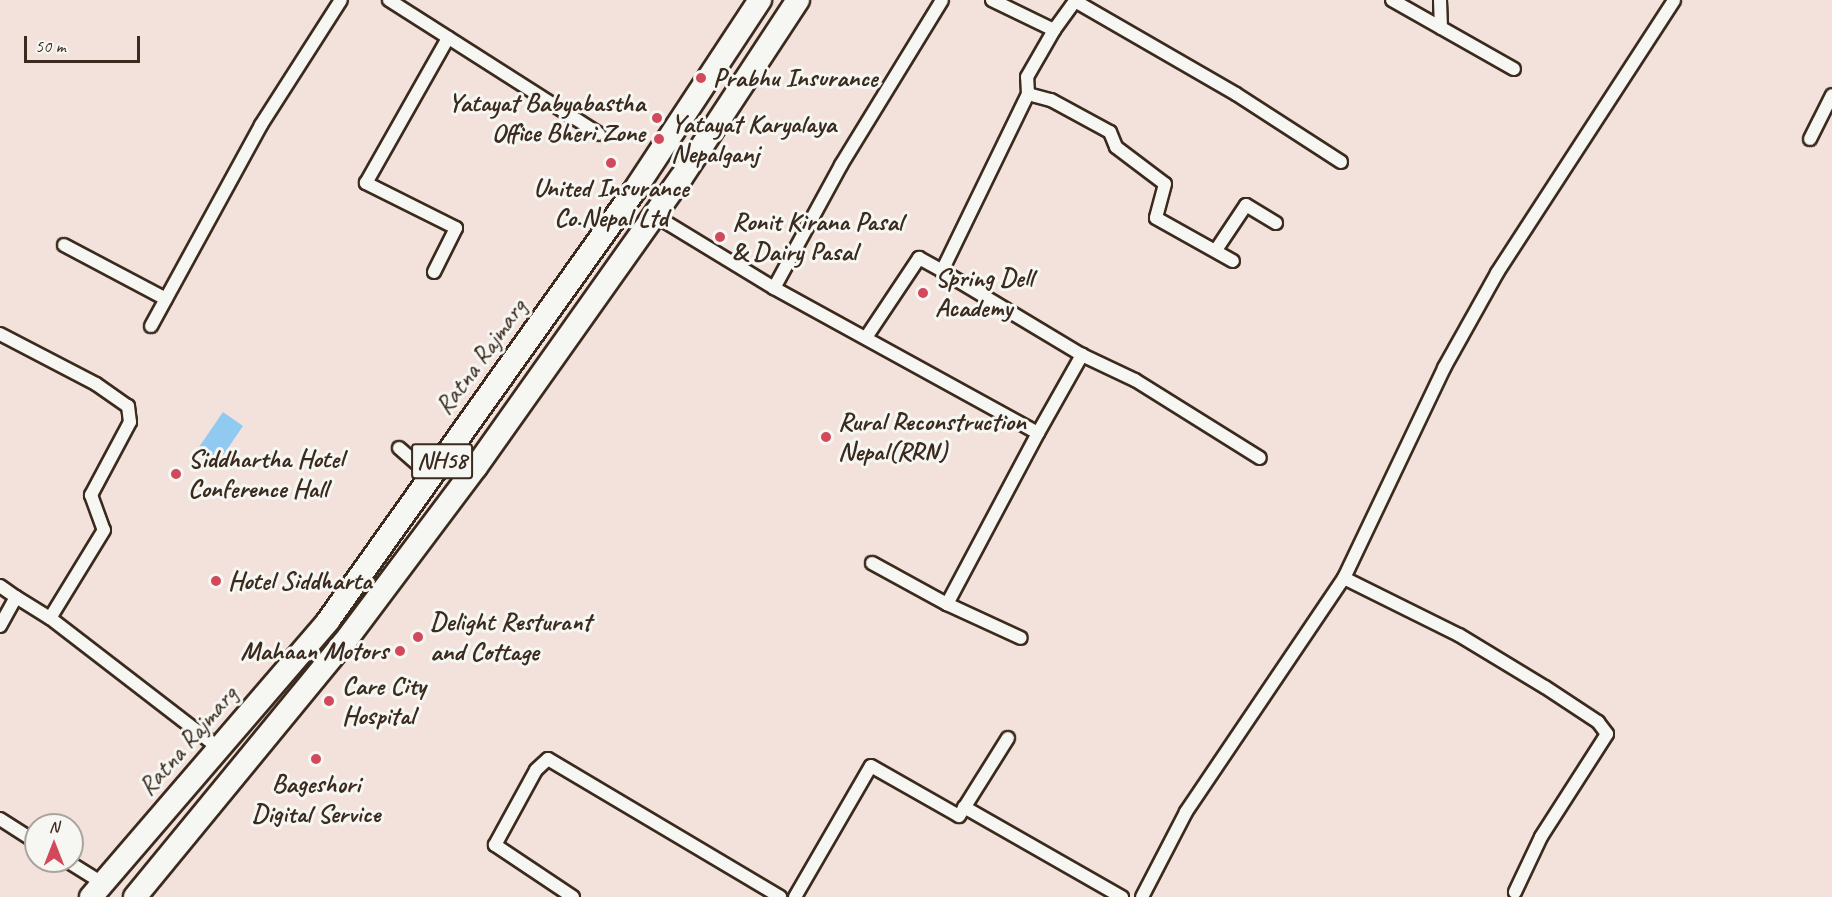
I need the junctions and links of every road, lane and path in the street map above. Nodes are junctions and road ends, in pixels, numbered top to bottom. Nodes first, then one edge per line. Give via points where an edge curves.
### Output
1 (341, 0) edge
2 (389, 0) edge
3 (760, 0) edge
4 (798, 0) edge
5 (942, 0) edge
6 (992, 0) edge
7 (1392, 0) edge
8 (1440, 0) edge
9 (1674, 0) edge
10 (1076, 1) edge
11 (1441, 28) junction
12 (1054, 30) junction
13 (448, 38) junction
14 (1514, 69) dead end
15 (1028, 94) junction
16 (1832, 95) edge
17 (599, 134) dead end
18 (1810, 139) dead end
19 (1341, 162) dead end
20 (654, 215) junction
21 (1276, 223) dead end
22 (64, 245) dead end
23 (1215, 250) junction
24 (1233, 261) dead end
25 (942, 271) junction
26 (434, 272) dead end
27 (774, 288) junction
28 (166, 299) junction
29 (151, 326) dead end
30 (0, 334) edge
31 (867, 336) junction
32 (1082, 355) junction
33 (1038, 433) junction
34 (399, 448) dead end
35 (1260, 458) dead end
36 (431, 476) junction
37 (872, 563) dead end
38 (1344, 578) junction
39 (0, 586) edge
40 (16, 597) junction
41 (947, 604) junction
42 (50, 618) junction
43 (0, 626) edge
44 (1021, 638) dead end
45 (1008, 738) dead end
46 (219, 748) junction
47 (964, 807) junction
48 (0, 819) edge
49 (24, 834) edge
50 (80, 873) edge
51 (98, 890) edge
52 (1515, 892) dead end
53 (135, 897) edge
54 (573, 897) edge
55 (780, 897) edge
56 (795, 897) edge
57 (1122, 897) edge
58 (1142, 897) edge

1 - 28 street via 261,125
2 - 13 street
3 - 36 highway, Ratna Rajmarg / NH58 via 634,191
4 - 20 highway, NH58
5 - 27 street via 841,165
6 - 12 street
7 - 11 street
8 - 11 street
9 - 38 street via 1497,273 1444,368
10 - 12 street
10 - 19 street via 1236,94
11 - 14 street
12 - 15 street via 1027,77
13 - 17 street
13 - 26 street via 366,183 456,228
15 - 23 street via 1051,100 1110,132 1116,147 1165,184 1156,218
15 - 25 street
16 - 18 street
20 - 27 street
20 - 53 highway, NH58 via 476,467 343,644
21 - 23 street via 1246,205
22 - 28 street
23 - 24 street
25 - 31 street via 918,258
25 - 32 street
27 - 31 street
28 - 29 street
30 - 42 street via 96,384 128,406 130,422 91,495 104,530
31 - 33 street
32 - 33 street
32 - 35 street via 1135,380
33 - 41 street
34 - 36 street
36 - 46 highway, Ratna Rajmarg / NH58 via 328,621
37 - 41 street
38 - 52 street via 1459,636 1545,687 1598,723 1607,734 1541,837
38 - 58 street via 1186,812
39 - 40 street
40 - 42 street
40 - 43 street
41 - 44 street
42 - 46 street
45 - 47 street
46 - 51 highway, Ratna Rajmarg / NH58
47 - 56 street via 959,816 870,766
47 - 57 street
48 - 49 street
50 - 51 street
54 - 55 street via 495,845 536,770 549,759

